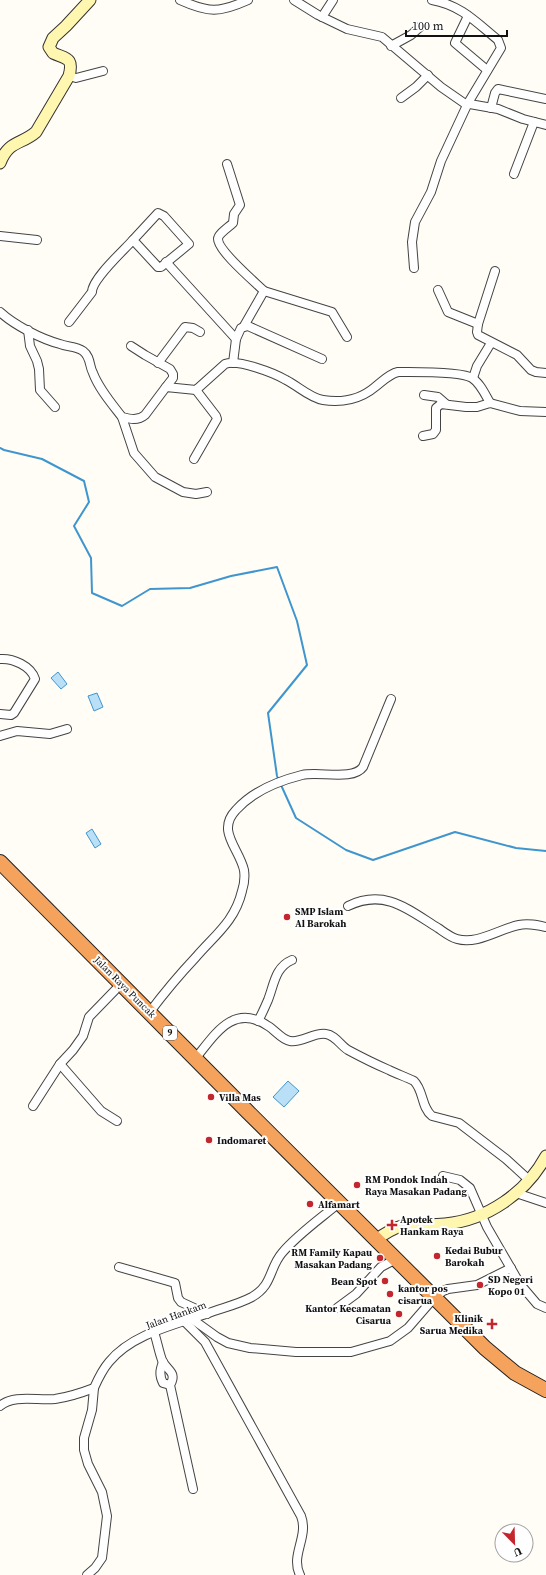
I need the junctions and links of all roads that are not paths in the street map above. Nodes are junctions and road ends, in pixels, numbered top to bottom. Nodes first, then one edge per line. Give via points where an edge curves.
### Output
1 (90, 0) edge
2 (180, 0) edge
3 (248, 0) edge
4 (294, 0) edge
5 (333, 0) edge
6 (432, 0) edge
7 (468, 16) junction
8 (322, 17) junction
9 (420, 27) dead end
10 (391, 46) junction
11 (487, 70) junction
12 (103, 72) dead end
13 (428, 75) junction
14 (69, 76) junction
15 (401, 98) dead end
16 (546, 99) edge
17 (468, 103) junction
18 (491, 108) junction
19 (534, 122) junction
20 (546, 126) edge
21 (1, 160) edge
22 (227, 164) dead end
23 (514, 174) dead end
24 (0, 236) edge
25 (36, 240) dead end
26 (132, 240) junction
27 (166, 262) junction
28 (414, 268) dead end
29 (495, 271) dead end
30 (438, 290) dead end
31 (264, 291) junction
32 (0, 312) edge
33 (69, 322) dead end
34 (478, 324) junction
35 (244, 326) junction
36 (28, 330) junction
37 (200, 332) dead end
38 (347, 337) dead end
39 (236, 338) junction
40 (491, 343) junction
41 (131, 346) dead end
42 (322, 359) dead end
43 (158, 363) junction
44 (233, 363) junction
45 (546, 372) edge
46 (473, 378) junction
47 (166, 387) junction
48 (196, 390) junction
49 (424, 394) dead end
50 (490, 402) junction
51 (446, 404) junction
52 (55, 408) dead end
53 (546, 412) edge
54 (122, 417) junction
55 (424, 436) dead end
56 (194, 460) dead end
57 (206, 492) dead end
58 (0, 659) edge
59 (391, 699) dead end
60 (0, 714) edge
61 (67, 729) dead end
62 (0, 736) edge
63 (0, 862) edge
64 (348, 906) dead end
65 (546, 927) edge
66 (292, 960) dead end
67 (121, 984) junction
68 (150, 1013) junction
69 (258, 1021) junction
70 (195, 1059) junction
71 (60, 1064) junction
72 (33, 1106) dead end
73 (117, 1121) dead end
74 (546, 1156) edge
75 (443, 1176) dead end
76 (529, 1180) junction
77 (516, 1193) junction
78 (339, 1203) junction
79 (546, 1203) edge
80 (483, 1215) junction
81 (376, 1240) junction
82 (396, 1259) junction
83 (119, 1267) dead end
84 (510, 1268) junction
85 (434, 1298) junction
86 (337, 1308) dead end
87 (546, 1308) edge
88 (206, 1314) junction
89 (188, 1321) junction
90 (154, 1332) junction
91 (545, 1387) edge
92 (94, 1388) junction
93 (0, 1406) edge
94 (194, 1489) dead end
95 (87, 1575) edge
96 (300, 1575) edge

1 - 14 street via 54,38 49,47 53,53 66,57 70,66
2 - 3 street via 198,8 214,10 230,8
4 - 8 street
5 - 8 street
6 - 7 street via 460,9
7 - 11 street via 455,43
7 - 11 street via 501,43 501,48
8 - 10 street via 352,31 378,35
9 - 10 street
10 - 13 street
11 - 17 street
12 - 14 street via 76,78
13 - 15 street
13 - 17 street via 450,94
14 - 21 street via 36,132 13,145
16 - 18 street via 498,90
17 - 18 street
17 - 28 street via 441,161 431,192 415,222 412,242
18 - 19 street
19 - 20 street
19 - 23 street
22 - 31 street via 240,206 234,214 233,223 218,240 221,248 236,265
24 - 25 street
26 - 27 street via 158,267
26 - 27 street via 158,214 162,214 189,244
26 - 33 street via 99,277 92,292
27 - 39 street
29 - 34 street
30 - 34 street via 448,312
31 - 35 street
31 - 38 street via 332,312
32 - 36 street
34 - 40 street via 478,335
35 - 39 street
35 - 42 street via 251,326
36 - 52 street via 30,346 39,369 40,390
36 - 54 street via 84,352 90,360 95,379
37 - 43 street via 185,327
39 - 44 street
40 - 45 street via 516,355 531,370
40 - 46 street
41 - 43 street
43 - 47 street via 172,371 173,378
44 - 46 street via 278,376 311,396 325,401 359,397 398,372 460,374
44 - 48 street via 225,364
46 - 50 street
47 - 48 street
47 - 54 street via 142,418
48 - 56 street via 217,419
49 - 51 street via 438,397
50 - 51 street via 466,408
50 - 53 street via 520,411
51 - 55 street via 436,408 435,432
54 - 57 street via 134,453 155,477 183,492
58 - 60 street via 25,666 35,679 14,713
59 - 68 street via 358,772 346,775 310,773 269,786 245,801 232,814 227,826 229,838 239,856 244,874 242,892 236,909
61 - 62 street via 50,734 17,731
63 - 67 highway, Jalan Raya Puncak / 9
64 - 65 street via 370,899 400,904 450,936 461,940 481,938 519,925 534,924
66 - 69 street via 283,965 278,972
67 - 68 highway, Jalan Raya Puncak / 9
67 - 71 street via 89,1016 83,1036
68 - 70 highway, Jalan Raya Puncak / 9
69 - 70 street via 243,1018 230,1021 218,1031
69 - 76 street via 291,1041 328,1034 347,1049 414,1081 419,1086 424,1105 432,1116 459,1123
70 - 78 highway, Jalan Raya Puncak / 9
71 - 72 street
71 - 73 street via 101,1111
74 - 76 street
75 - 80 street via 468,1185
76 - 77 street
77 - 79 street
77 - 80 street
78 - 81 highway, Jalan Raya Puncak / 9
78 - 88 street, Jalan Hankam via 281,1254 261,1291 240,1303
80 - 81 street via 449,1224 402,1225
80 - 84 street
81 - 82 highway, Jalan Raya Puncak / 9
82 - 85 highway, Jalan Raya Puncak / 9
82 - 86 street via 381,1267 356,1294
83 - 88 street via 176,1283 181,1302
84 - 85 street via 477,1285 448,1289
84 - 87 street via 537,1304
85 - 89 street via 408,1328 390,1341 351,1352 296,1352 250,1348 228,1343
85 - 91 highway, Jalan Raya Puncak / 9 via 502,1363 522,1378
88 - 89 street, Jalan Hankam
89 - 90 street, Jalan Hankam
89 - 96 street via 205,1342 301,1516 304,1530 296,1563
90 - 92 street, Jalan Hankam via 132,1343 111,1359
90 - 94 street via 163,1362 171,1371 173,1378 170,1385
92 - 93 street via 65,1397 14,1400
92 - 95 street via 84,1450 102,1492 107,1516 102,1558

